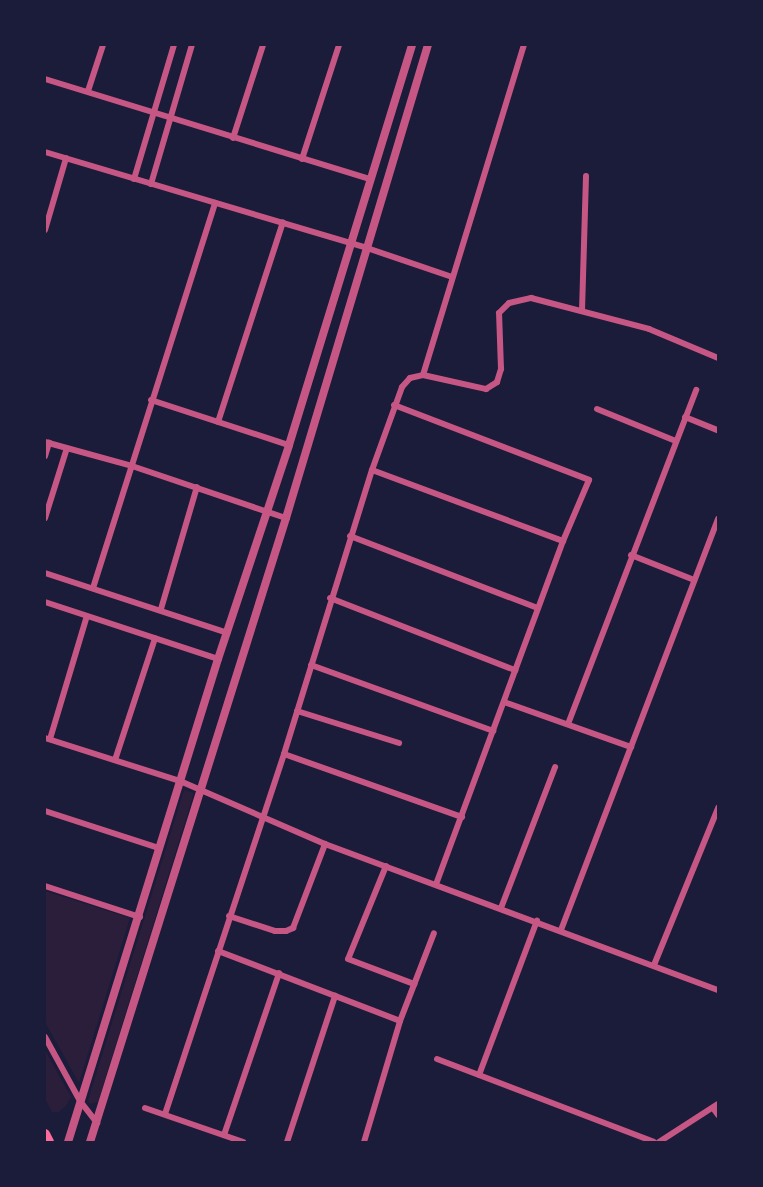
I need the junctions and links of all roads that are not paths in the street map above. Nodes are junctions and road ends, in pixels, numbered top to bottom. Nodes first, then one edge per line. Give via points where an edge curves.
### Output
1 (103, 45) edge
2 (174, 45) edge
3 (192, 45) edge
4 (264, 45) edge
5 (339, 45) edge
6 (412, 45) edge
7 (428, 45) edge
8 (524, 45) edge
9 (45, 79) edge
10 (88, 91) junction
11 (153, 112) junction
12 (169, 118) junction
13 (233, 138) junction
14 (45, 152) edge
15 (66, 158) junction
16 (302, 159) junction
17 (586, 176) dead end
18 (134, 179) junction
19 (370, 179) junction
20 (151, 184) junction
21 (215, 202) junction
22 (283, 222) junction
23 (45, 230) edge
24 (351, 243) junction
25 (367, 248) junction
26 (452, 277) junction
27 (582, 310) junction
28 (718, 358) edge
29 (423, 375) junction
30 (696, 390) dead end
31 (151, 400) junction
32 (393, 405) junction
33 (597, 409) dead end
34 (686, 417) junction
35 (218, 422) junction
36 (718, 430) edge
37 (676, 441) junction
38 (47, 442) edge
39 (289, 445) junction
40 (67, 448) junction
41 (45, 456) edge
42 (132, 466) junction
43 (372, 470) junction
44 (197, 487) junction
45 (268, 512) junction
46 (45, 518) edge
47 (286, 518) junction
48 (718, 519) edge
49 (350, 536) junction
50 (563, 541) junction
51 (631, 555) junction
52 (45, 573) edge
53 (694, 580) junction
54 (93, 588) junction
55 (330, 598) junction
56 (45, 602) edge
57 (538, 608) junction
58 (160, 609) junction
59 (87, 616) junction
60 (227, 633) junction
61 (155, 639) junction
62 (218, 659) junction
63 (311, 664) junction
64 (515, 670) junction
65 (504, 702) junction
66 (297, 711) junction
67 (568, 724) junction
68 (493, 731) junction
69 (47, 738) edge
70 (399, 743) dead end
71 (631, 747) junction
72 (284, 754) junction
73 (115, 760) junction
74 (555, 767) dead end
75 (180, 781) junction
76 (201, 790) junction
77 (718, 807) edge
78 (45, 812) edge
79 (263, 817) junction
80 (462, 817) junction
81 (325, 844) junction
82 (159, 848) junction
83 (386, 866) junction
84 (436, 884) junction
85 (45, 886) edge
86 (501, 908) junction
87 (229, 916) junction
88 (140, 917) junction
89 (537, 921) junction
90 (561, 930) junction
91 (434, 933) dead end
92 (218, 951) junction
93 (654, 966) junction
94 (279, 973) junction
95 (414, 984) junction
96 (718, 990) edge
97 (335, 996) junction
98 (400, 1021) junction
99 (45, 1037) edge
100 (437, 1059) dead end
101 (478, 1075) junction
102 (80, 1101) junction
103 (715, 1106) edge
104 (146, 1108) dead end
105 (165, 1114) junction
106 (718, 1115) edge
107 (97, 1123) junction
108 (45, 1134) edge
109 (224, 1135) junction
110 (49, 1142) edge
111 (68, 1142) edge
112 (90, 1142) edge
113 (243, 1142) edge
114 (287, 1142) edge
115 (364, 1142) edge
116 (654, 1142) edge
117 (659, 1142) edge

1 - 10 street
2 - 11 street
3 - 12 street
4 - 13 street
5 - 16 street
6 - 19 street
7 - 25 street
8 - 26 street
9 - 10 street
10 - 11 street
11 - 12 street
11 - 18 street
12 - 13 street
12 - 20 street
13 - 16 street
14 - 15 street
15 - 18 street
15 - 23 street
16 - 19 street
17 - 27 street
18 - 20 street
19 - 24 street
20 - 21 street
21 - 22 street
21 - 31 street
22 - 24 street
22 - 35 street
24 - 25 street
24 - 39 street
25 - 26 street
25 - 47 street
26 - 29 street
27 - 28 street via 650,330
27 - 29 street via 531,298 509,303 499,313 501,369 497,382 486,389
29 - 32 street via 410,378
30 - 34 street
31 - 35 street
31 - 42 street
32 - 43 street
32 - 50 street via 589,480
33 - 37 street
34 - 36 street
34 - 37 street
35 - 39 street
37 - 51 street
38 - 40 street
38 - 41 street
39 - 45 street
40 - 42 street
40 - 46 street
42 - 44 street
42 - 54 street
43 - 49 street
43 - 50 street
44 - 45 street
44 - 58 street
45 - 47 street
45 - 60 street
47 - 76 street
48 - 53 street
49 - 55 street
49 - 57 street
50 - 57 street
51 - 53 street
51 - 67 street
52 - 54 street
53 - 71 street
54 - 58 street
55 - 63 street
55 - 64 street
56 - 59 street
57 - 64 street
58 - 60 street
59 - 61 street
59 - 69 street
60 - 62 street
61 - 62 street
61 - 73 street
62 - 75 street
63 - 66 street
63 - 68 street
64 - 65 street
65 - 67 street
65 - 68 street
66 - 70 street
66 - 72 street
67 - 71 street
68 - 80 street
69 - 73 street
71 - 90 street
72 - 79 street
72 - 80 street
73 - 75 street
74 - 86 street
75 - 76 street
75 - 82 street
76 - 79 street
76 - 107 street
77 - 93 street
78 - 82 street
79 - 81 street
79 - 87 street
80 - 84 street
81 - 83 street
81 - 87 street via 293,928 275,931
82 - 88 street
83 - 84 street
83 - 95 street via 348,959
84 - 86 street
85 - 88 street
86 - 89 street
87 - 92 street
88 - 102 street
89 - 90 street
89 - 101 street
90 - 93 street
91 - 95 street
92 - 94 street
92 - 105 street
93 - 96 street
94 - 97 street
94 - 109 street
95 - 98 street
97 - 98 street
97 - 114 street
98 - 115 street
99 - 102 street
100 - 101 street
101 - 116 street
102 - 107 street
102 - 111 street
103 - 106 street
103 - 117 street
104 - 105 street
105 - 109 street
107 - 112 street
108 - 110 main road
109 - 113 street

